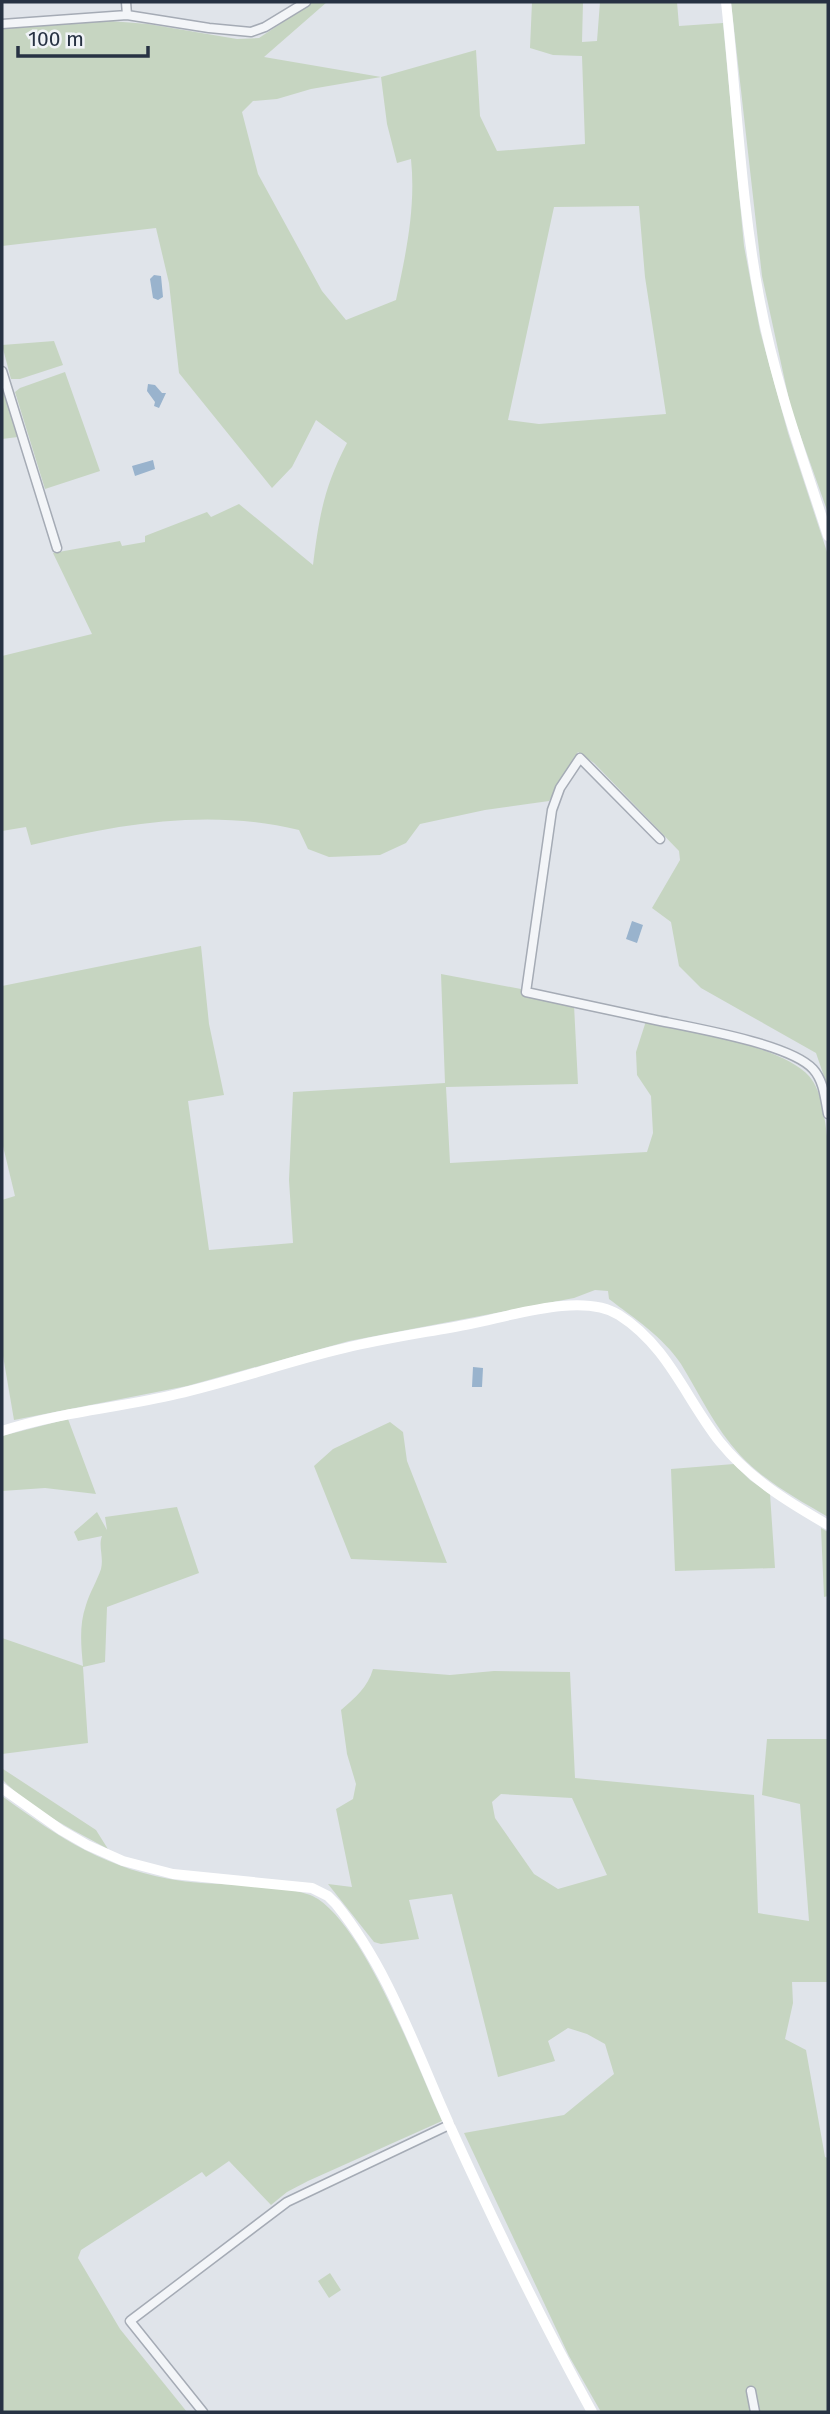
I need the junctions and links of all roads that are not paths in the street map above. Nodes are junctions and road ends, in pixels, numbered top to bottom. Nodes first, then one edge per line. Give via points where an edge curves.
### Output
1 (126, 2) edge
2 (306, 2) edge
3 (726, 2) edge
4 (127, 15) junction
5 (2, 24) edge
6 (2, 371) edge
7 (828, 536) edge
8 (57, 548) dead end
9 (660, 839) dead end
10 (828, 1114) edge
11 (2, 1431) edge
12 (828, 1525) edge
13 (2, 1788) edge
14 (449, 2125) junction
15 (751, 2391) dead end
16 (202, 2412) edge
17 (592, 2412) edge
18 (755, 2412) edge

1 - 4 street
2 - 4 street via 251,32
3 - 7 street via 760,305 789,418
4 - 5 street
6 - 8 street
9 - 10 street via 580,758 552,810 526,992 716,1032 793,1057 820,1078
11 - 12 street via 60,1415 177,1394 352,1346 547,1309 594,1306 618,1314 647,1336 718,1439 751,1475
13 - 14 street via 61,1830 123,1861 173,1874 312,1888 328,1896 382,1971
14 - 16 street via 288,2202 130,2321
14 - 17 street
15 - 18 street

